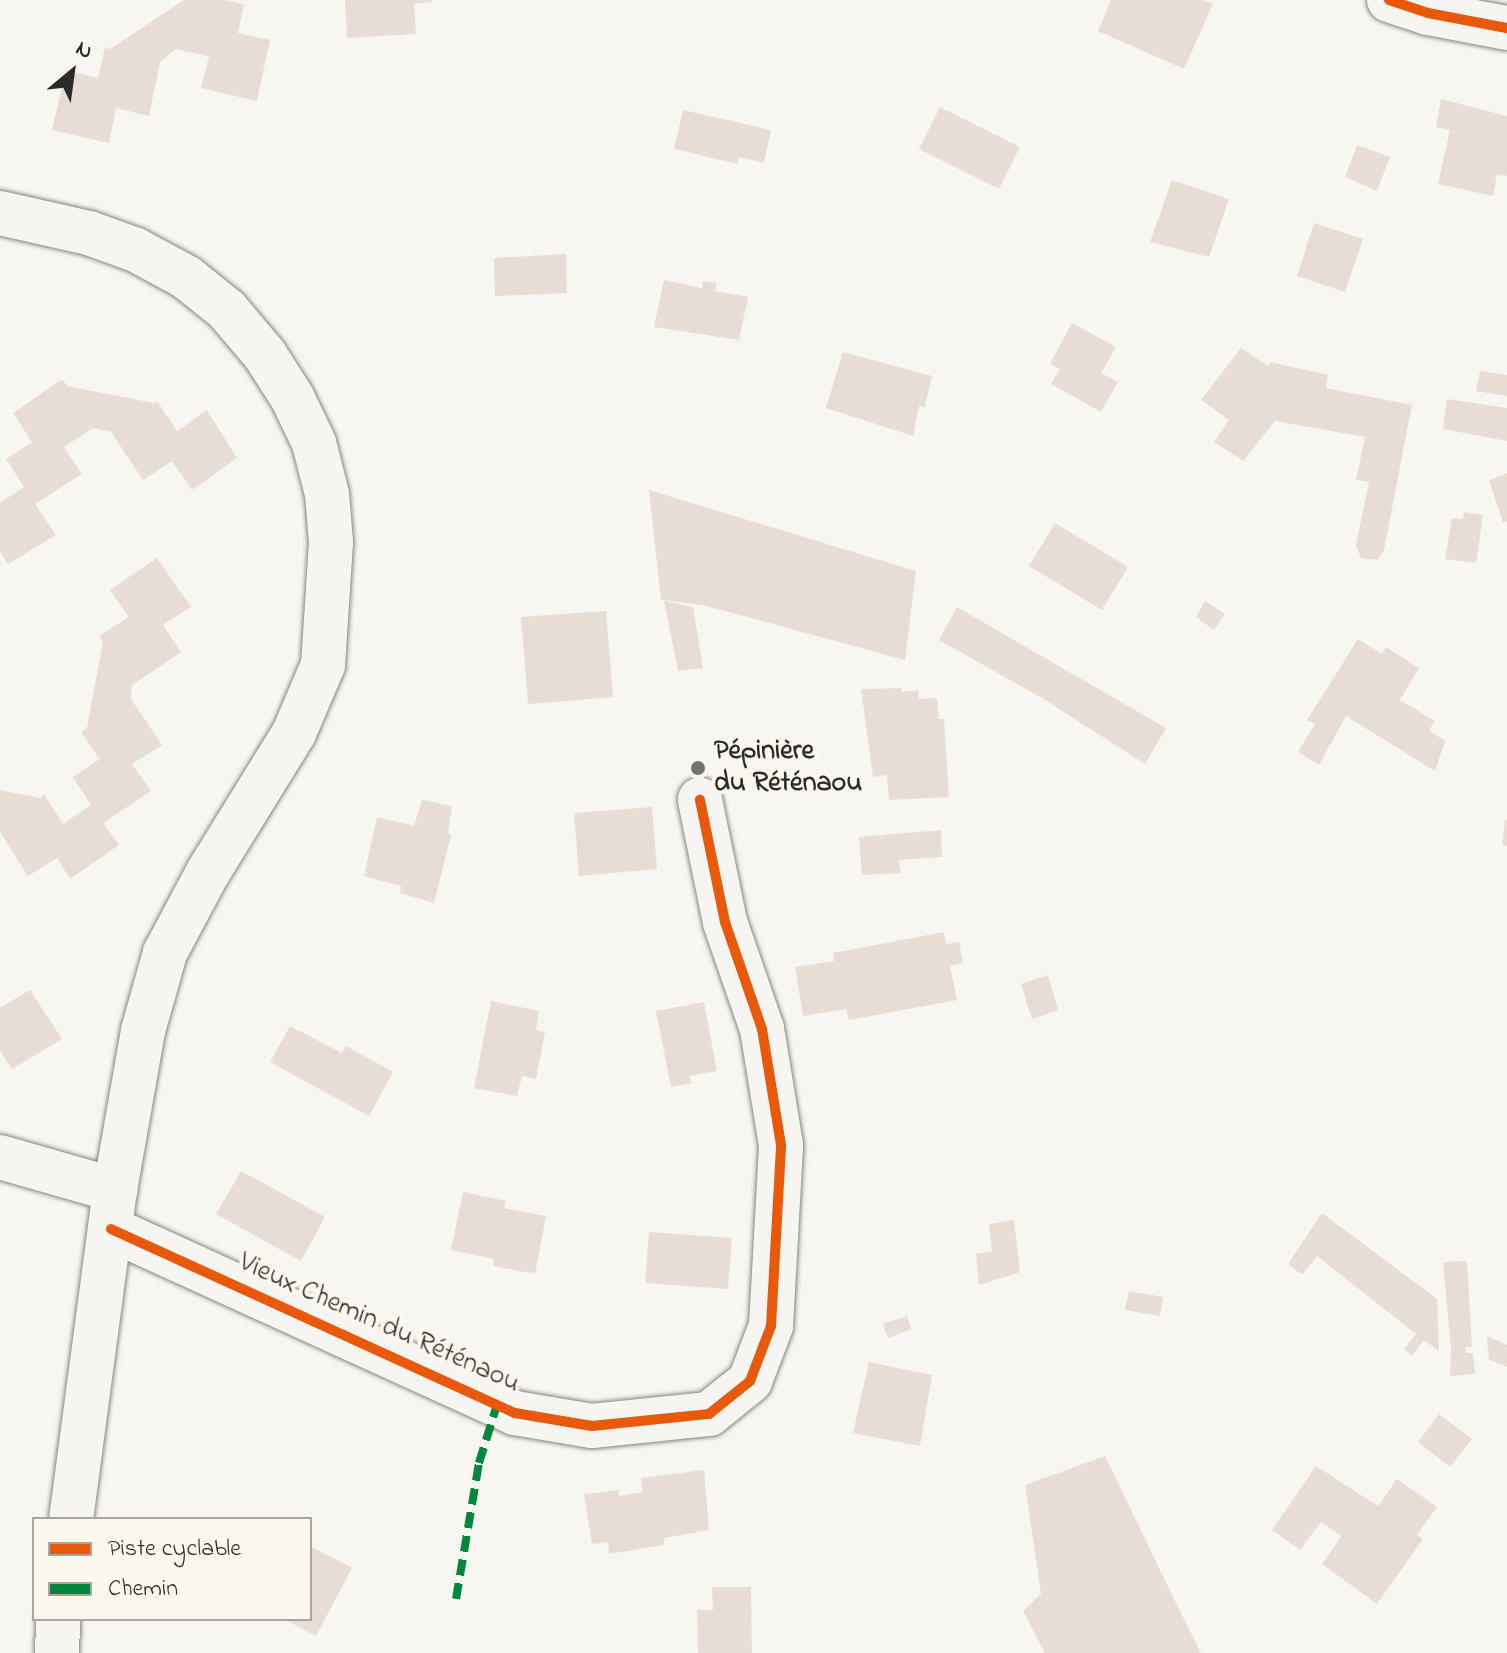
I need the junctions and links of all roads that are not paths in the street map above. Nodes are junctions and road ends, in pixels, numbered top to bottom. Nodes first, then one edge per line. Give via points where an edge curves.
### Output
1 (1389, 0) edge
2 (1507, 28) edge
3 (0, 213) edge
4 (700, 800) dead end
5 (0, 1157) edge
6 (113, 1210) junction
7 (71, 1517) edge
8 (58, 1621) edge
9 (57, 1653) edge

1 - 2 street
3 - 6 street via 89,233 136,250 186,277 227,310 292,397 314,443 327,494 331,567 323,665 294,733 165,953 143,1031
4 - 6 street, Vieux Chemin du Réténaou via 725,922 762,1029 781,1145 771,1326 750,1381 709,1414 592,1426 515,1413
5 - 6 street, Vieux Chemin du Réténaou
6 - 7 street
8 - 9 street

